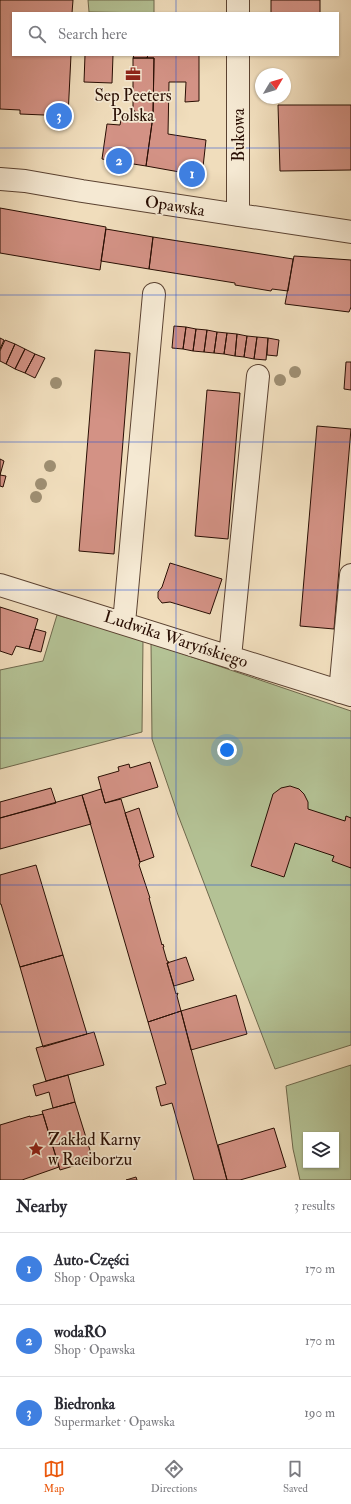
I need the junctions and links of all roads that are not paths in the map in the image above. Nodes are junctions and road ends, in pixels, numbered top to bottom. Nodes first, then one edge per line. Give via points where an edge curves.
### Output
1 (238, 0) edge
2 (238, 12) edge
3 (238, 56) edge
4 (0, 179) edge
5 (238, 215) junction
6 (351, 232) edge
7 (154, 294) dead end
8 (258, 376) dead end
9 (351, 576) edge
10 (0, 585) edge
11 (124, 623) junction
12 (230, 657) junction
13 (346, 693) edge

1 - 2 street
3 - 5 street, Bukowa
4 - 5 street, Opawska
5 - 6 street, Opawska
7 - 11 street
8 - 12 street
9 - 13 street
10 - 11 street, Ludwika Waryńskiego
11 - 12 street, Ludwika Waryńskiego
12 - 13 street, Ludwika Waryńskiego

